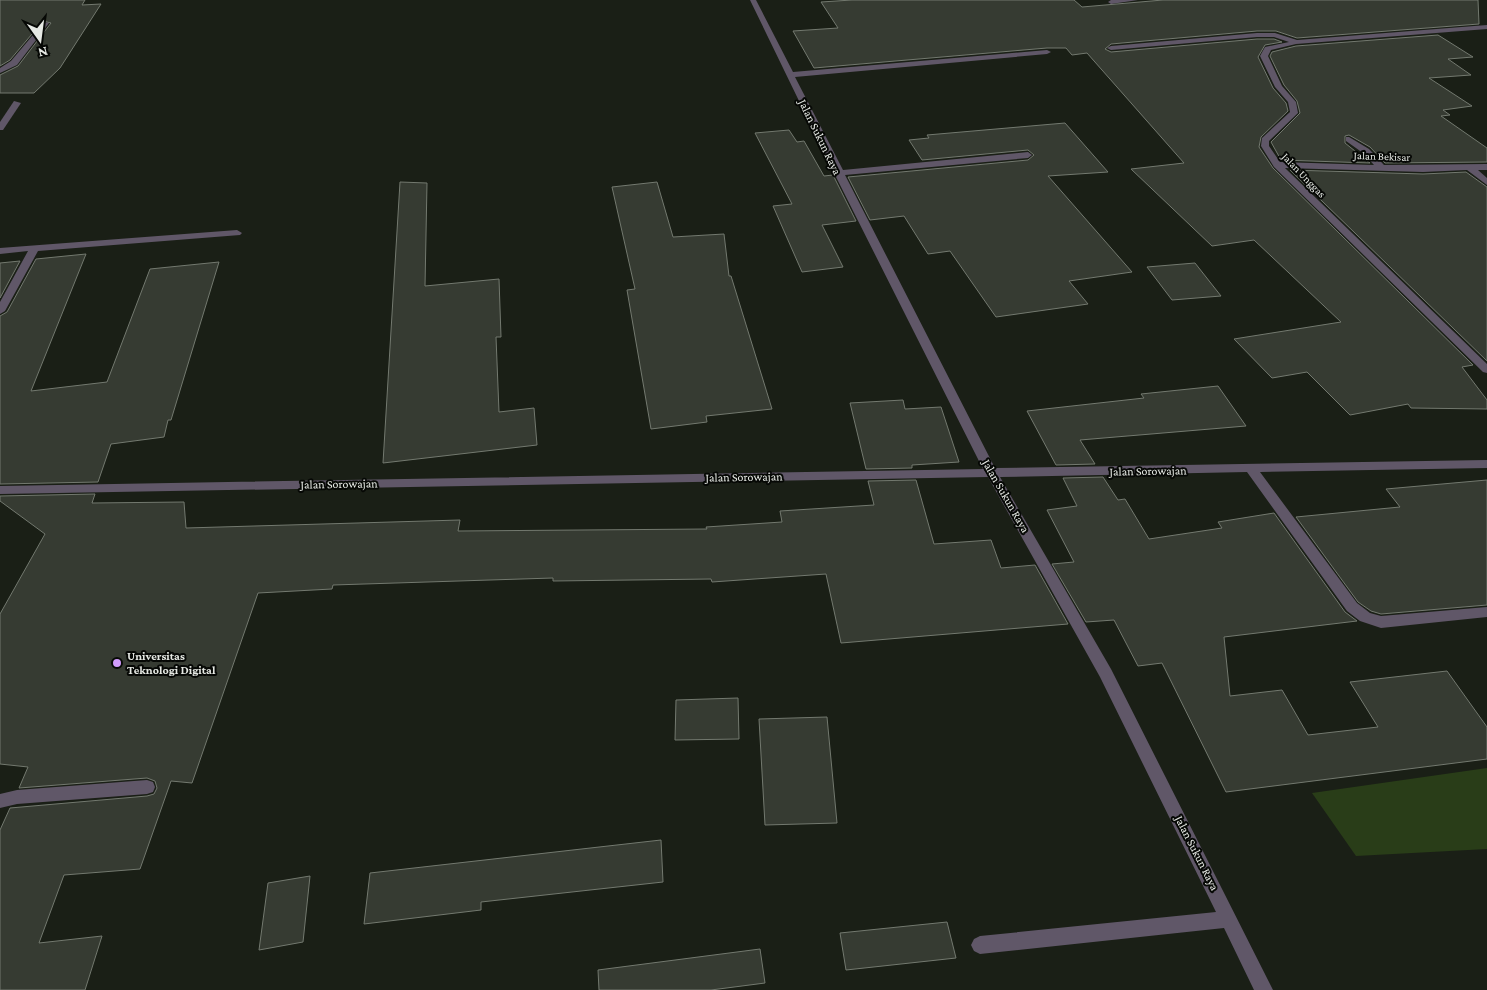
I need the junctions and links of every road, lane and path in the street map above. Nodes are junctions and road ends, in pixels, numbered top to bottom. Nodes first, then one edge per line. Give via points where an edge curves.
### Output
1 (753, 0) edge
2 (1135, 0) edge
3 (1110, 2) dead end
4 (46, 24) dead end
5 (1486, 27) edge
6 (1296, 42) junction
7 (1111, 48) dead end
8 (1047, 52) dead end
9 (0, 71) edge
10 (789, 75) junction
11 (17, 103) dead end
12 (0, 128) edge
13 (1350, 139) dead end
14 (1028, 155) dead end
15 (1277, 165) junction
16 (1381, 167) junction
17 (1487, 167) edge
18 (1470, 168) junction
19 (838, 173) junction
20 (1487, 182) edge
21 (237, 233) dead end
22 (35, 248) junction
23 (0, 251) edge
24 (0, 311) edge
25 (1487, 370) edge
26 (1487, 464) edge
27 (1251, 469) junction
28 (993, 472) junction
29 (0, 490) edge
30 (1487, 612) edge
31 (147, 787) dead end
32 (0, 801) edge
33 (1230, 919) junction
34 (980, 945) dead end
35 (1264, 990) edge

1 - 10 street, Jalan Sukun Raya
2 - 3 street
4 - 9 street via 14,63
5 - 6 street, Jalan Unggas
6 - 7 street via 1275,35 1256,35
6 - 15 street, Jalan Unggas via 1268,49 1264,56 1279,88 1292,102 1294,113 1265,140
8 - 10 street
10 - 19 street, Jalan Sukun Raya
11 - 12 street
13 - 16 street
14 - 19 street
15 - 16 street, Jalan Bekisar
15 - 25 street, Jalan Unggas
16 - 18 street, Jalan Bekisar
17 - 18 street, Jalan Bekisar
18 - 20 street
19 - 28 street, Jalan Sukun Raya via 976,447
21 - 22 street
22 - 23 street
22 - 24 street
26 - 27 street, Jalan Sorowajan
27 - 28 street, Jalan Sorowajan
27 - 30 street via 1352,607 1365,617 1382,622
28 - 29 street, Jalan Sorowajan
28 - 33 street, Jalan Sukun Raya via 1106,673
31 - 32 street
33 - 34 street
33 - 35 street, Jalan Sukun Raya

